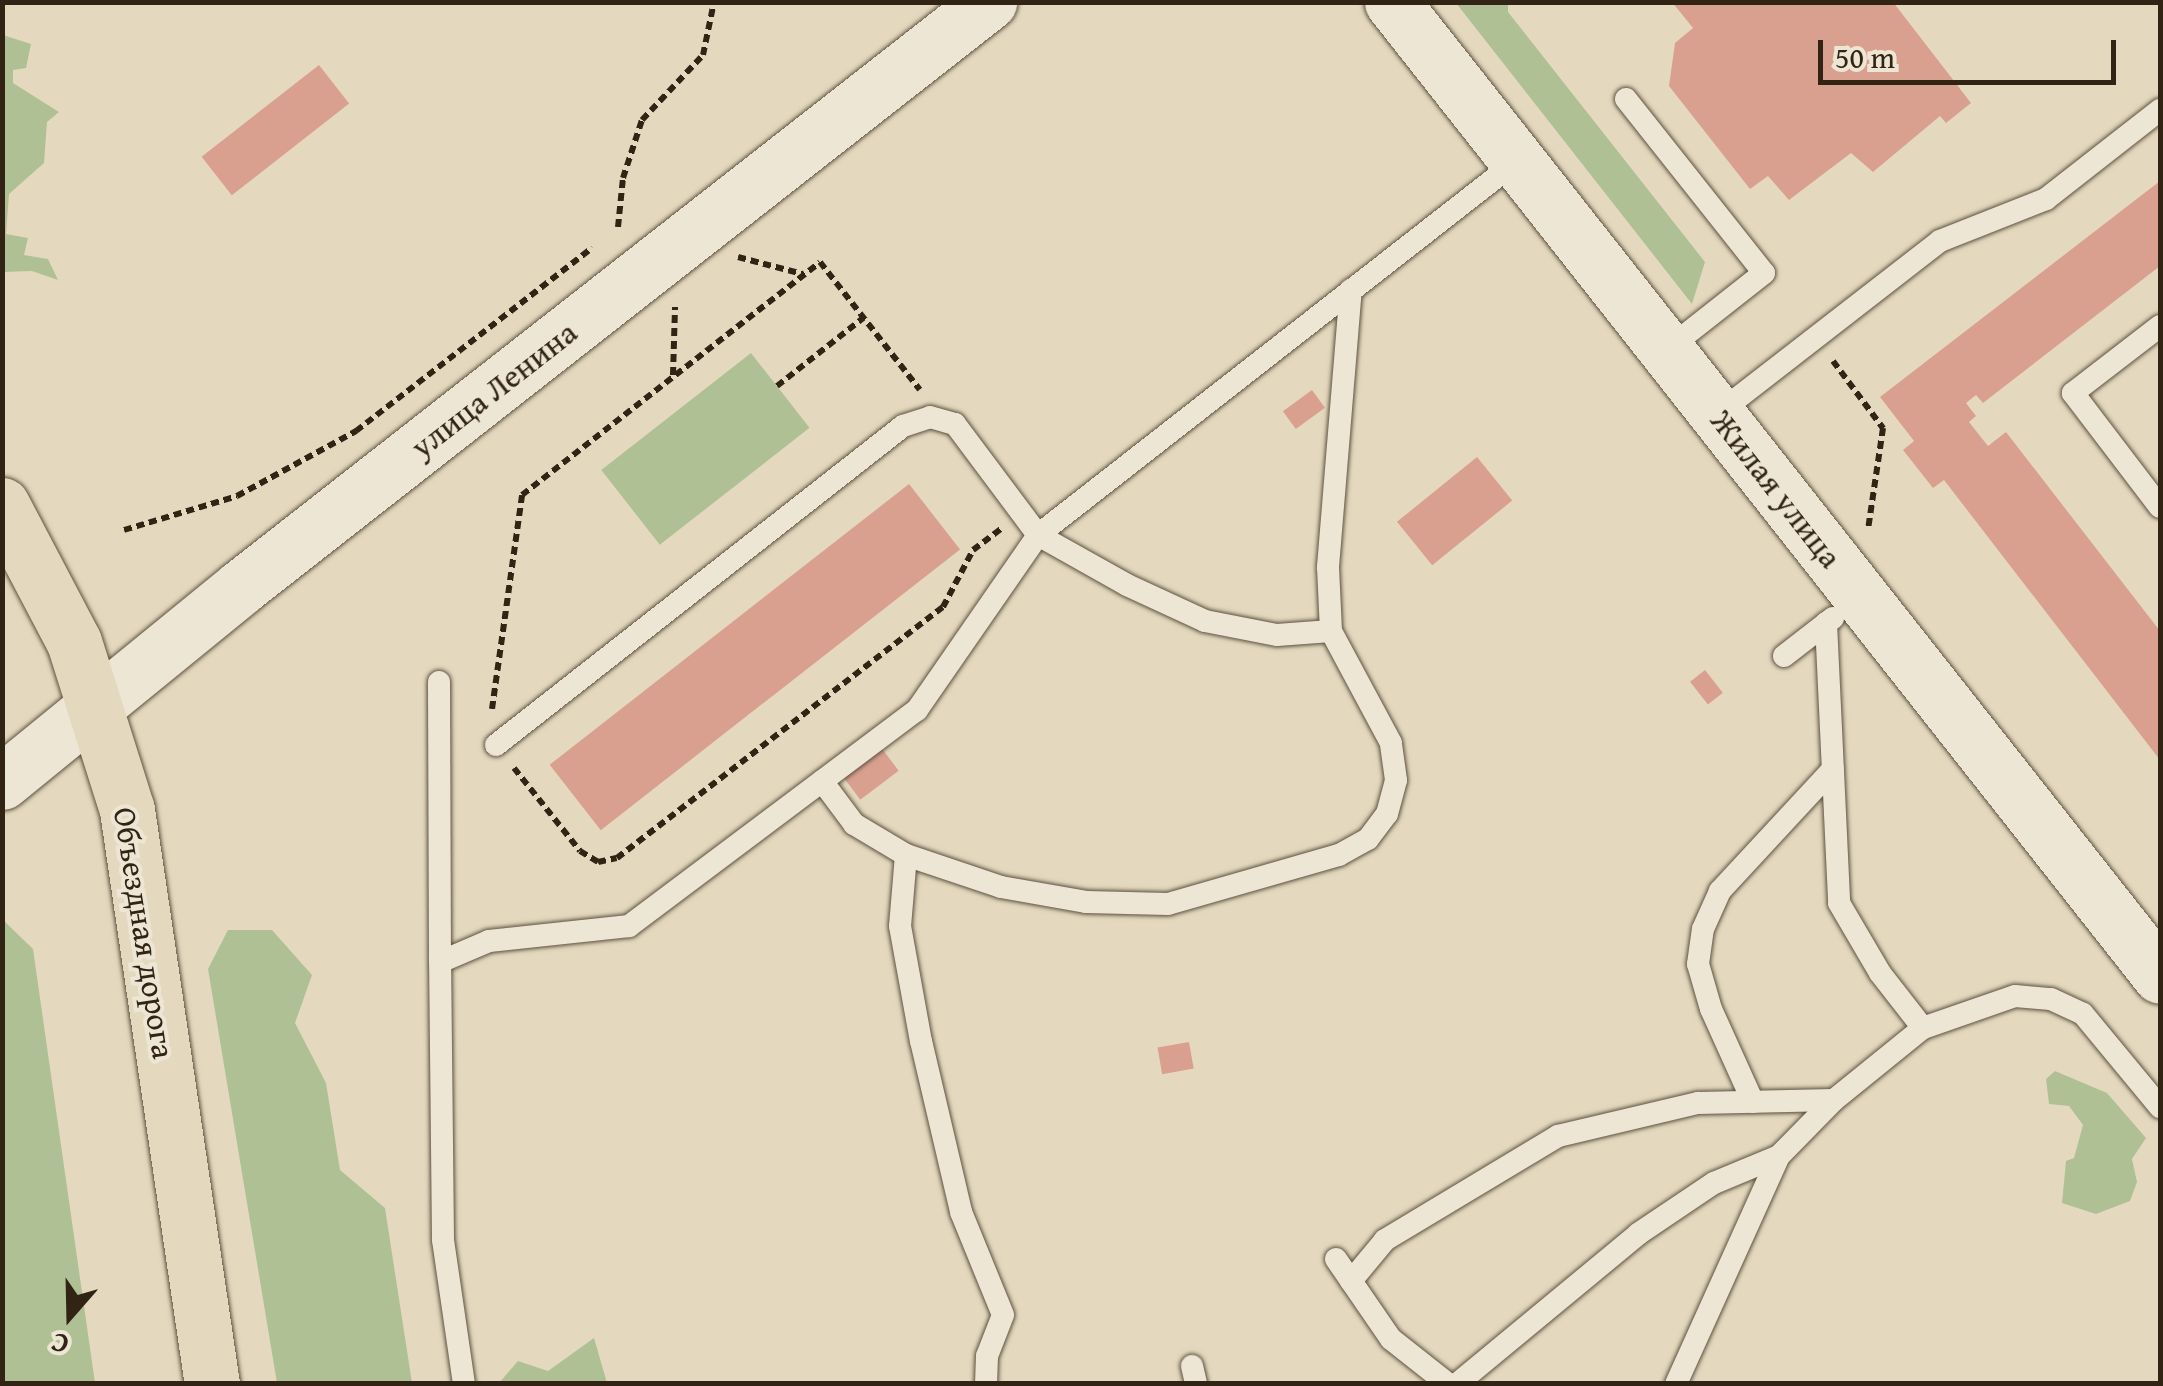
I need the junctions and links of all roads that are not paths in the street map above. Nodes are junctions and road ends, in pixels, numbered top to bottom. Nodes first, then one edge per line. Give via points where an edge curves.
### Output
1 (989, 2) edge
2 (1392, 2) edge
3 (1626, 99) dead end
4 (2160, 110) edge
5 (1516, 161) junction
6 (1351, 290) junction
7 (2160, 326) edge
8 (1666, 350) junction
9 (1717, 414) junction
10 (2, 504) edge
11 (2160, 507) edge
12 (1038, 534) junction
13 (1844, 610) junction
14 (1330, 631) junction
15 (1784, 656) dead end
16 (438, 682) dead end
17 (98, 706) junction
18 (496, 746) road end
19 (1833, 768) junction
20 (822, 781) junction
21 (2, 782) edge
22 (906, 856) junction
23 (440, 962) junction
24 (2160, 976) edge
25 (1923, 1028) junction
26 (1834, 1100) junction
27 (1753, 1102) junction
28 (2160, 1107) edge
29 (1779, 1156) junction
30 (1336, 1260) dead end
31 (1351, 1281) junction
32 (212, 1384) edge
33 (464, 1384) edge
34 (986, 1384) edge
35 (1448, 1384) edge
36 (1456, 1384) edge
37 (1676, 1384) edge

1 - 17 main road, улица Ленина
2 - 5 main road, Жилая улица
3 - 8 lane via 1764,273
4 - 9 lane via 2046,199 1940,241
5 - 6 lane
5 - 8 main road, Жилая улица
6 - 12 lane
6 - 14 lane via 1331,484
7 - 11 lane via 2073,393
8 - 9 main road, Жилая улица
9 - 13 main road, Жилая улица
10 - 17 main road, Объездная дорога via 46,582
12 - 14 lane via 1205,621 1277,635
12 - 18 lane via 955,424 930,417 903,426
12 - 20 lane via 916,710
13 - 15 lane
13 - 19 lane
13 - 24 main road, Жилая улица
14 - 22 lane via 1391,743 1396,780 1387,814 1368,838 1339,855 1168,904 1086,902 1000,887
16 - 23 lane
17 - 21 main road, улица Ленина
17 - 32 main road, Объездная дорога via 127,810
19 - 25 lane via 1839,903 1880,974
19 - 27 lane via 1720,891 1703,928 1698,964
20 - 22 lane via 854,824
20 - 23 lane via 630,926 489,941
22 - 34 lane via 900,926 921,1041 961,1212 1003,1315 987,1356
23 - 33 lane via 443,1240
25 - 26 lane
25 - 28 lane via 2015,996 2052,999 2083,1014
26 - 27 lane
26 - 29 lane
27 - 31 lane via 1698,1103 1558,1136 1385,1240
29 - 36 lane via 1714,1183 1638,1234
29 - 37 lane
30 - 31 lane
31 - 35 lane via 1391,1338

